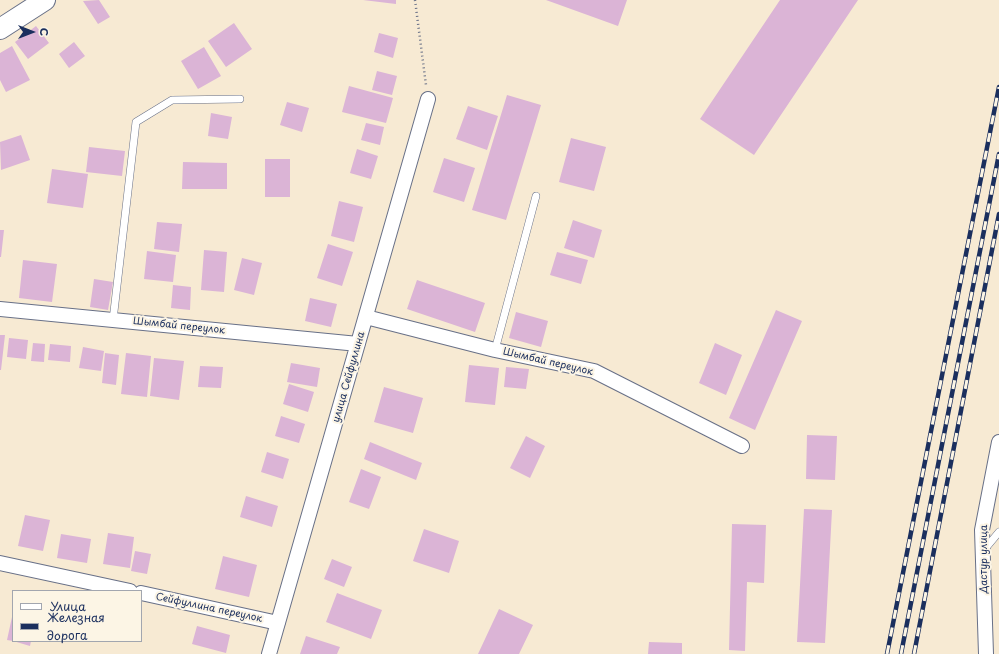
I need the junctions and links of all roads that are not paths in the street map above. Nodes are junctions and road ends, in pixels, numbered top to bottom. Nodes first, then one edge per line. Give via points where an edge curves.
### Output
1 (45, 0) edge
2 (0, 29) edge
3 (240, 99) dead end
4 (428, 99) road end
5 (536, 196) dead end
6 (0, 309) edge
7 (366, 317) junction
8 (113, 320) junction
9 (358, 344) junction
10 (495, 350) junction
11 (999, 442) edge
12 (742, 446) dead end
13 (999, 532) edge
14 (983, 552) junction
15 (0, 563) edge
16 (125, 590) edge
17 (142, 593) edge
18 (278, 622) junction
19 (269, 654) edge
20 (986, 654) edge

1 - 2 main road
3 - 8 lane via 172,100 136,122
4 - 7 street, улица Сейфуллина
5 - 10 lane
6 - 8 street, Шымбай переулок
7 - 9 street, улица Сейфуллина
7 - 10 street, Шымбай переулок
8 - 9 street, Шымбай переулок
9 - 18 street, улица Сейфуллина
10 - 12 street, Шымбай переулок via 594,371
11 - 14 street, Дастур улица via 982,530
13 - 14 lane
14 - 20 street, Дастур улица
15 - 16 street
17 - 18 street, Сейфуллина переулок
18 - 19 street, улица Сейфуллина

